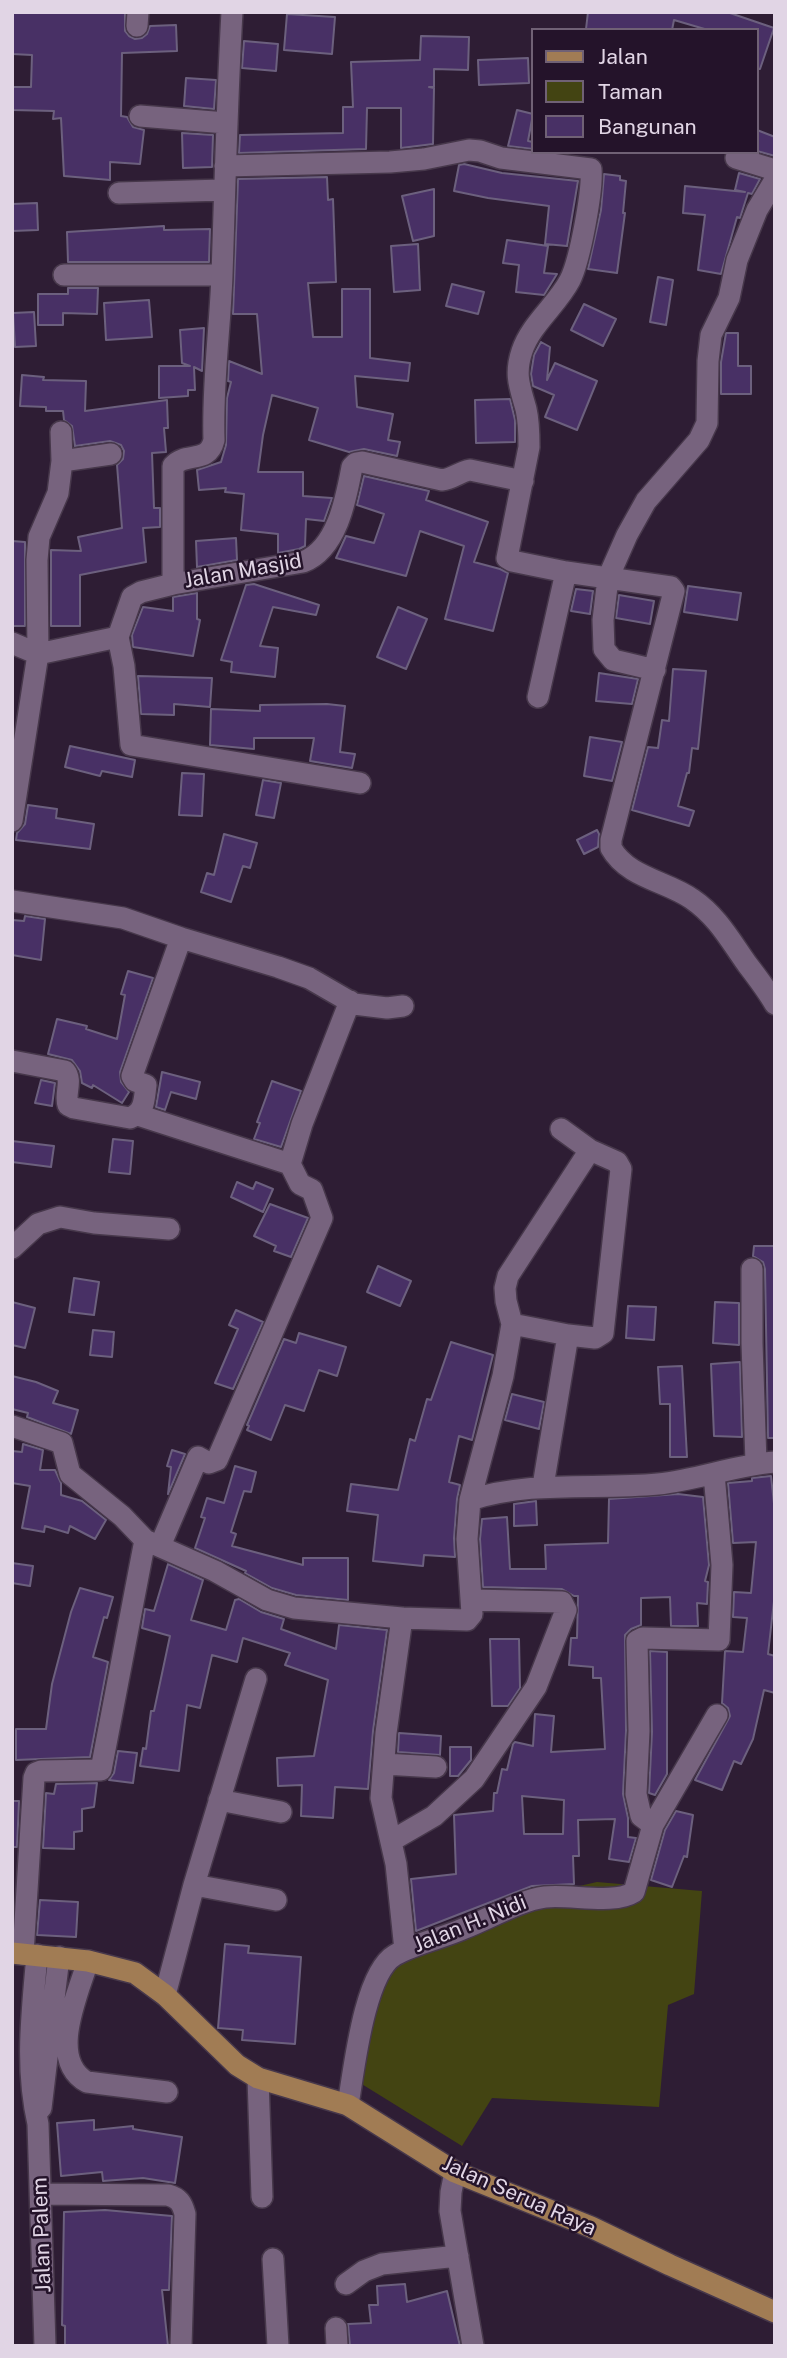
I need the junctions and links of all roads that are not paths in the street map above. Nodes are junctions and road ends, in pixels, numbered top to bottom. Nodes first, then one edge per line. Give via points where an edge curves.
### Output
1 (232, 12) edge
2 (140, 116) dead end
3 (226, 123) junction
4 (736, 158) dead end
5 (225, 166) junction
6 (775, 170) edge
7 (775, 180) edge
8 (223, 190) junction
9 (119, 193) dead end
10 (64, 275) dead end
11 (222, 275) junction
12 (61, 432) dead end
13 (111, 454) dead end
14 (62, 461) junction
15 (523, 481) junction
16 (566, 572) junction
17 (608, 578) junction
18 (173, 584) junction
19 (118, 637) junction
20 (12, 643) edge
21 (38, 654) junction
22 (655, 670) junction
23 (538, 697) dead end
24 (360, 783) dead end
25 (12, 821) edge
26 (12, 901) edge
27 (181, 938) junction
28 (349, 1001) junction
29 (775, 1004) edge
30 (403, 1006) dead end
31 (12, 1061) edge
32 (138, 1115) junction
33 (561, 1129) dead end
34 (590, 1150) junction
35 (290, 1164) junction
36 (169, 1229) dead end
37 (12, 1248) edge
38 (752, 1269) dead end
39 (512, 1324) junction
40 (568, 1335) junction
41 (12, 1426) edge
42 (765, 1462) edge
43 (714, 1474) junction
44 (542, 1486) junction
45 (470, 1500) junction
46 (152, 1543) junction
47 (471, 1600) junction
48 (402, 1618) junction
49 (256, 1679) dead end
50 (717, 1715) dead end
51 (384, 1764) junction
52 (436, 1767) dead end
53 (219, 1800) junction
54 (281, 1812) dead end
55 (653, 1825) junction
56 (391, 1840) junction
57 (194, 1885) junction
58 (276, 1900) dead end
59 (405, 1950) junction
60 (24, 1954) edge
61 (59, 1957) junction
62 (88, 1961) junction
63 (165, 1995) junction
64 (38, 2066) junction
65 (258, 2078) junction
66 (167, 2092) dead end
67 (348, 2105) junction
68 (455, 2172) junction
69 (42, 2194) junction
70 (262, 2197) dead end
71 (458, 2256) junction
72 (273, 2259) dead end
73 (346, 2284) dead end
74 (775, 2312) edge
75 (45, 2346) edge
76 (181, 2346) edge
77 (278, 2346) edge
78 (473, 2346) edge

1 - 3 street
2 - 3 street
3 - 5 street
4 - 6 street
5 - 8 street
5 - 15 street via 390,162 481,150 501,158 591,169 583,238 570,279 522,351 518,390 529,429
7 - 17 street via 757,210 737,260 729,298 711,335 707,423 699,440 646,501
8 - 9 street
8 - 11 street
10 - 11 street
11 - 18 street via 212,449 173,466
12 - 14 street
13 - 14 street
14 - 21 street via 58,493 39,537
15 - 16 street via 507,558
15 - 18 street, Jalan Masjid via 470,470 442,481 356,463 334,529 313,558
16 - 17 street
16 - 23 street
17 - 22 street via 604,649 613,660
17 - 22 street via 674,591
18 - 19 street, Jalan Masjid via 132,597
19 - 21 street
19 - 24 street via 131,745
20 - 21 street
21 - 25 street
22 - 29 street via 611,848 626,865 708,910
26 - 27 street via 123,918
27 - 28 street via 309,978
27 - 32 street via 132,1076 146,1085
28 - 30 street
28 - 35 street
31 - 32 street via 65,1071 69,1081 66,1099 74,1108 130,1118
32 - 35 street
33 - 34 street
34 - 39 street via 508,1276 506,1301
34 - 40 street via 617,1162 621,1169 603,1333 595,1338
35 - 46 street via 300,1184 312,1190 322,1218 217,1460 209,1463 198,1457
36 - 37 street via 60,1217 38,1224
38 - 42 street via 752,1343
39 - 40 street
39 - 45 street
40 - 44 street
41 - 46 street via 62,1443 70,1474
42 - 43 street
43 - 44 street via 657,1484
43 - 55 street via 722,1565 719,1640 643,1638 637,1642 636,1794 641,1816
44 - 45 street
45 - 47 street
46 - 48 street via 282,1605
46 - 60 street via 101,1770 41,1770 34,1778
47 - 48 street via 467,1620
47 - 56 street via 562,1602 566,1610 536,1687 474,1779 434,1816
48 - 51 street
49 - 53 street
50 - 55 street, Jalan H. Nidi
51 - 52 street
51 - 56 street via 381,1798
53 - 54 street
53 - 57 street
55 - 59 street, Jalan H. Nidi via 637,1888 628,1895 614,1899 536,1898
56 - 59 street
57 - 58 street
57 - 63 street
59 - 67 street, Jalan H. Nidi via 381,1968 371,1989
60 - 61 main road, Jalan Serua Raya
60 - 64 street
61 - 62 main road, Jalan Serua Raya
61 - 64 street
62 - 63 main road, Jalan Serua Raya via 135,1973
62 - 66 street via 67,2036 71,2068 86,2082
63 - 65 main road, Jalan Serua Raya via 228,2057
64 - 69 street, Jalan Palem
65 - 67 main road, Jalan Serua Raya
65 - 70 street
67 - 68 main road, Jalan Serua Raya
68 - 71 street via 450,2211
68 - 74 main road, Jalan Serua Raya via 591,2227
69 - 75 street, Jalan Palem
69 - 76 street via 176,2197 185,2214
71 - 73 street via 382,2264
71 - 78 street
72 - 77 street

